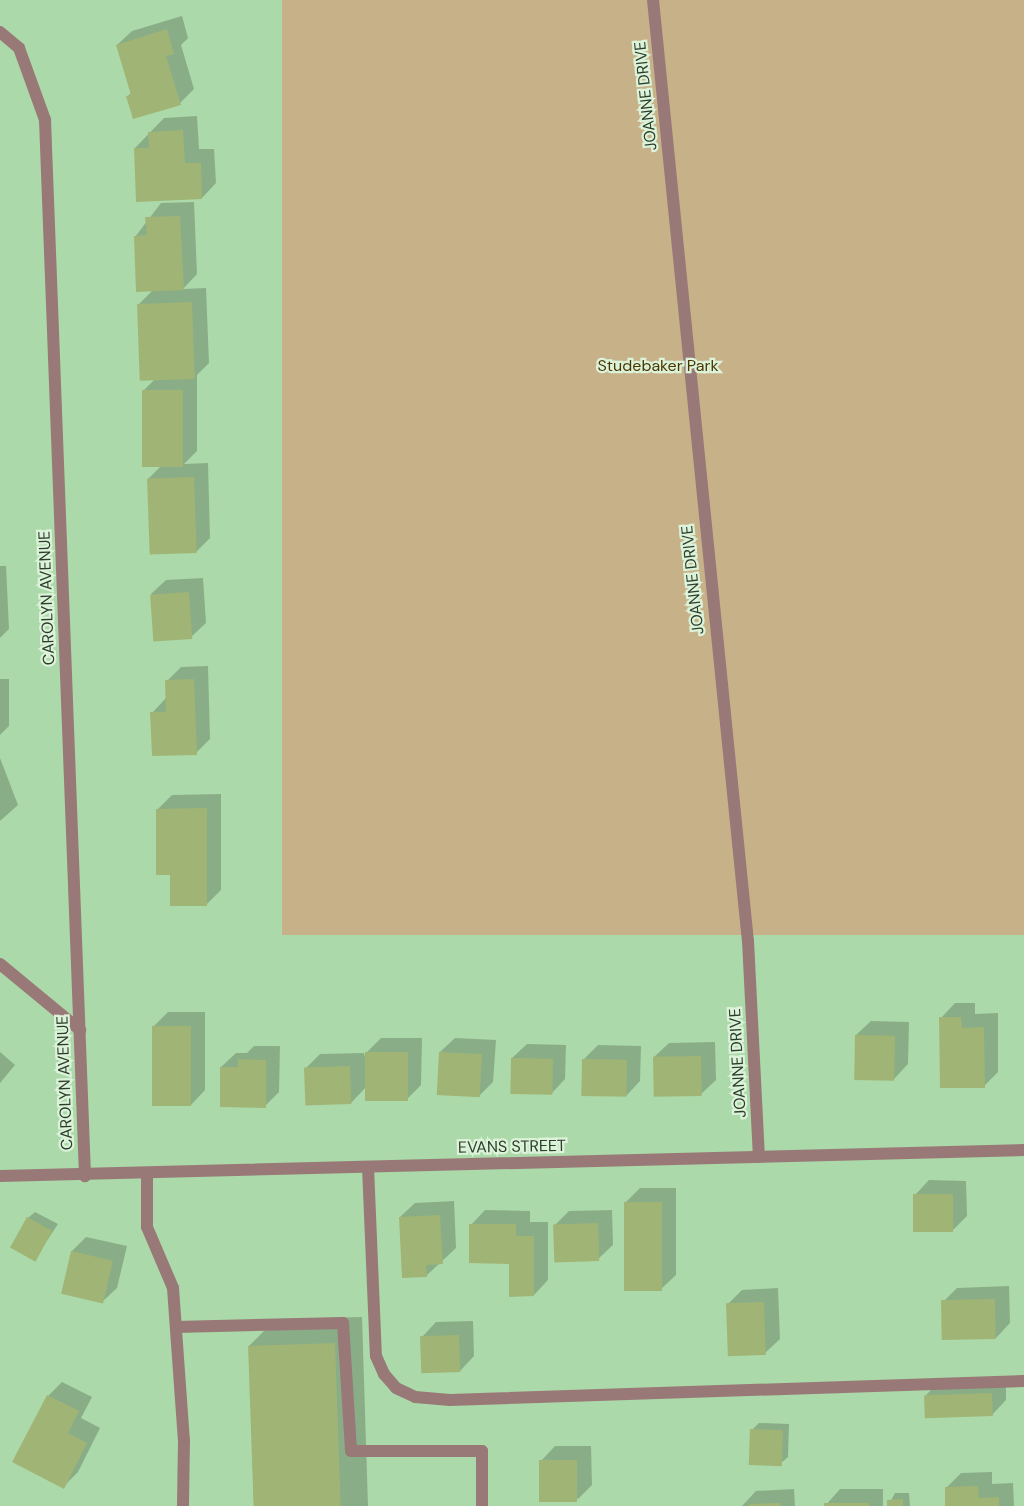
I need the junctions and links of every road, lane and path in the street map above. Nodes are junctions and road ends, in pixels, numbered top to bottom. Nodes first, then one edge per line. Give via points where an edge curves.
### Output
1 (653, 0) edge
2 (0, 32) edge
3 (0, 964) edge
4 (80, 1030) junction
5 (1024, 1150) edge
6 (759, 1157) junction
7 (368, 1167) junction
8 (147, 1173) junction
9 (0, 1176) edge
10 (84, 1176) junction
11 (176, 1328) junction
12 (1024, 1381) edge
13 (183, 1506) edge
14 (482, 1506) edge

1 - 6 street, JOANNE DRIVE via 748,941
2 - 4 street, CAROLYN AVENUE via 19,48 45,120
3 - 4 street
4 - 10 street, CAROLYN AVENUE
5 - 6 street, EVANS STREET
6 - 7 street, EVANS STREET
7 - 8 street, EVANS STREET
7 - 12 street via 376,1356 396,1388 415,1397 450,1400
8 - 10 street, EVANS STREET
8 - 11 street via 147,1227 173,1288
9 - 10 street, EVANS STREET
11 - 13 street via 184,1440
11 - 14 street via 343,1323 351,1451 482,1451

